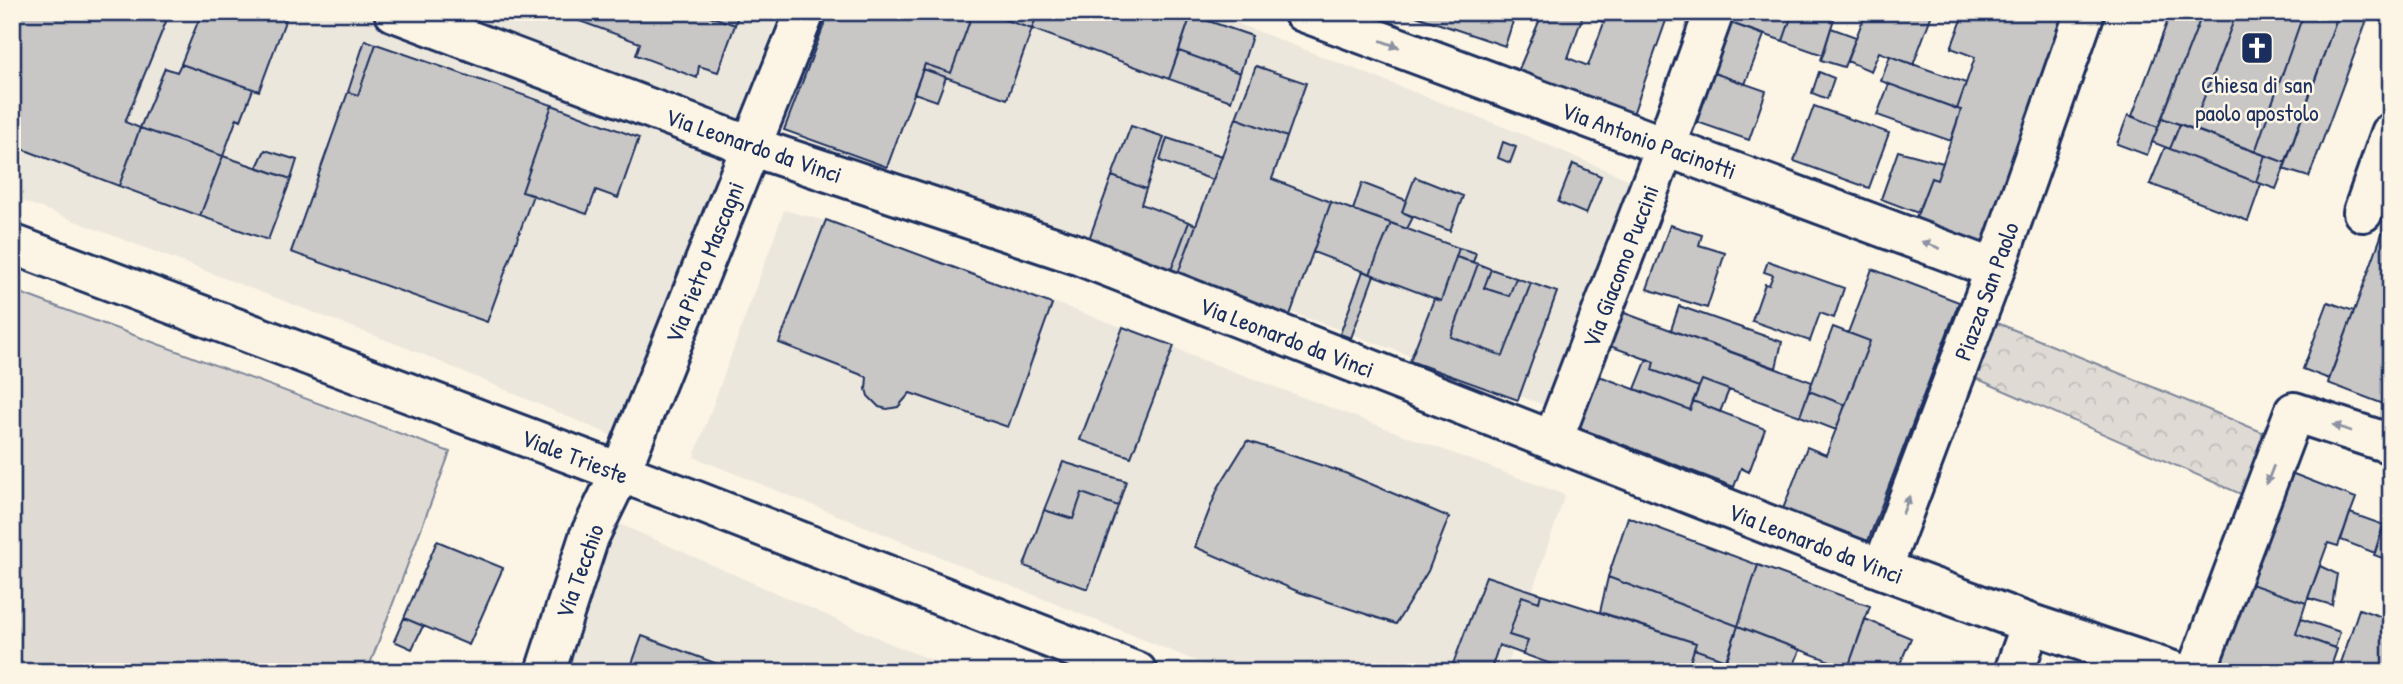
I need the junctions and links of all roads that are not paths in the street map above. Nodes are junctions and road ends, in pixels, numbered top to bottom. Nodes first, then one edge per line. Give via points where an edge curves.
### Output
1 (394, 12) edge
2 (805, 12) edge
3 (1303, 12) edge
4 (1714, 12) edge
5 (2085, 12) edge
6 (2391, 133) edge
7 (1666, 145) junction
8 (750, 146) junction
9 (2363, 212) dead end
10 (12, 244) edge
11 (1995, 269) junction
12 (1553, 440) junction
13 (2391, 444) edge
14 (620, 473) junction
15 (1882, 569) junction
16 (2031, 624) junction
17 (545, 672) edge
18 (1138, 672) edge
19 (2014, 672) edge
20 (2176, 672) edge
21 (2196, 672) edge

1 - 8 street, Via Leonardo da Vinci
2 - 8 street, Via Pietro Mascagni
3 -> 7 street, Via Antonio Pacinotti
4 - 7 street, Via Giacomo Puccini
5 - 11 street, Piazza San Paolo
6 - 9 street
11 -> 7 street, Via Antonio Pacinotti
7 - 12 street, Via Giacomo Puccini
8 - 12 street, Via Leonardo da Vinci via 1079,255
8 - 14 street, Via Pietro Mascagni
10 - 14 street, Viale Trieste
15 -> 11 street, Piazza San Paolo
12 - 15 street, Via Leonardo da Vinci
13 -> 21 street via 2294,412
14 - 17 street, Via Tecchio via 589,537
14 - 18 street, Viale Trieste
15 - 16 street, Via Leonardo da Vinci
16 - 19 street
16 - 20 street, Via Leonardo da Vinci

